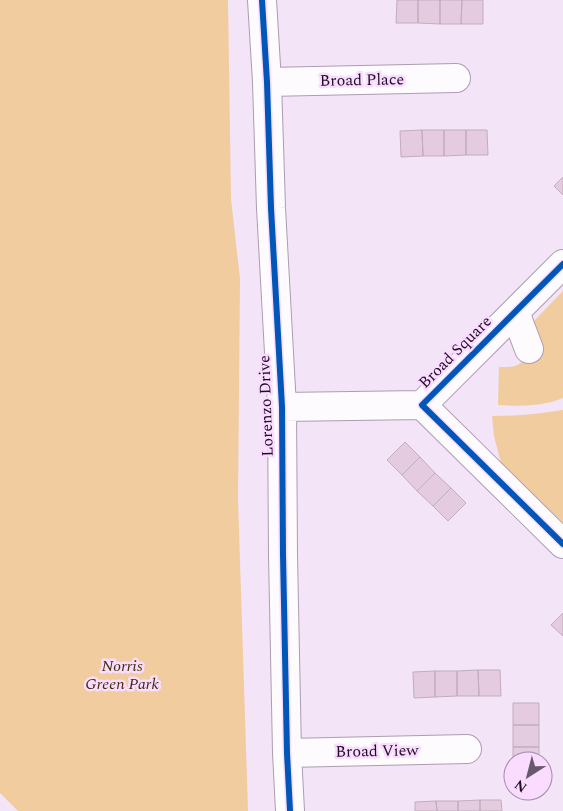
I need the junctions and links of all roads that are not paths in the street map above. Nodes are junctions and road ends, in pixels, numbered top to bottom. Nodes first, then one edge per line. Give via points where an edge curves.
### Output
1 (262, 0) edge
2 (456, 78) dead end
3 (267, 82) junction
4 (563, 264) edge
5 (515, 312) junction
6 (529, 350) dead end
7 (422, 405) junction
8 (282, 407) junction
9 (563, 544) edge
10 (467, 749) dead end
11 (287, 753) junction
12 (290, 811) edge

1 - 3 street, Lorenzo Drive
2 - 3 street, Broad Place
3 - 8 street, Lorenzo Drive via 270,208
4 - 5 street, Broad Square
5 - 6 street
5 - 7 street, Broad Square
7 - 8 street, Broad Square
7 - 9 street, Broad Square
8 - 11 street, Lorenzo Drive
10 - 11 street, Broad View
11 - 12 street, Lorenzo Drive

